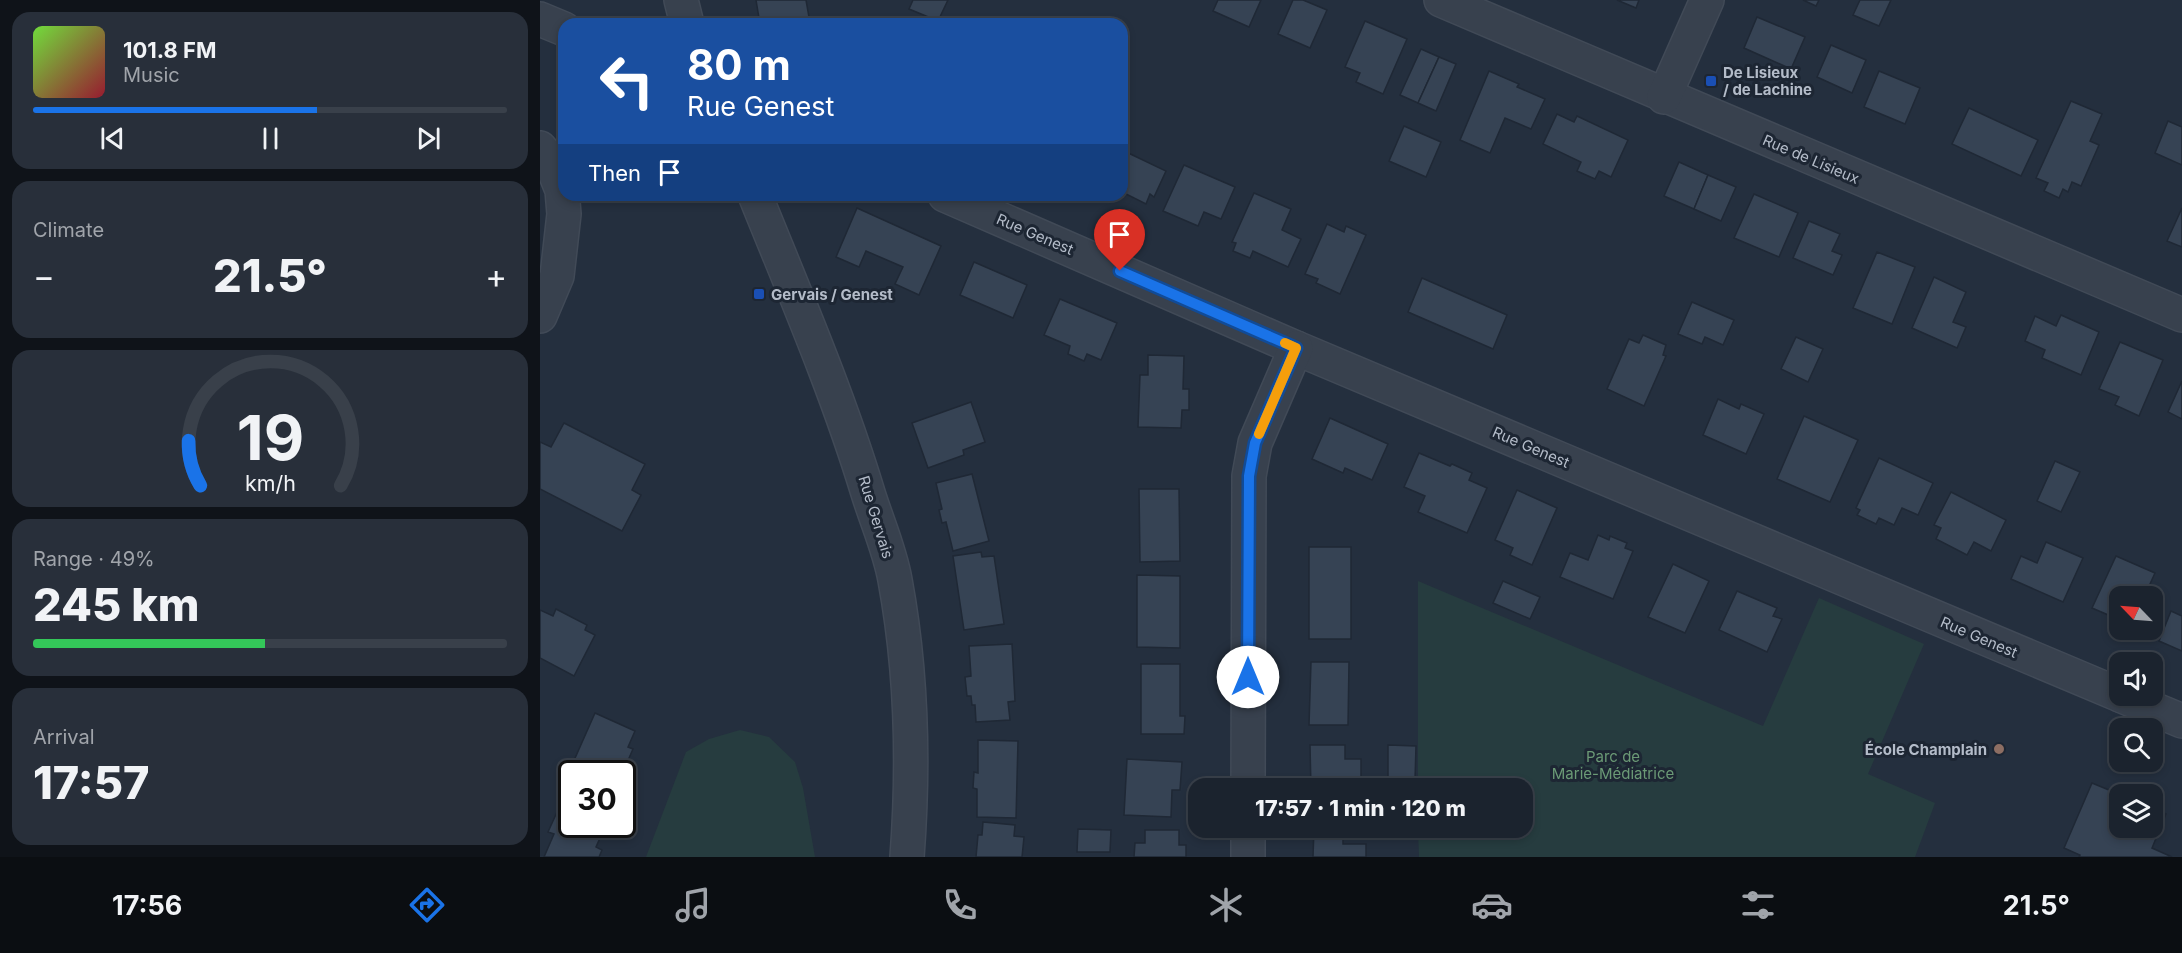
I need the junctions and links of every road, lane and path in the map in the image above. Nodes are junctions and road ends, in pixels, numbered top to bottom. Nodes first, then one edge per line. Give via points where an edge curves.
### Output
1 (681, 0) edge
2 (1441, 0) edge
3 (1707, 0) edge
4 (686, 18) edge
5 (540, 19) edge
6 (558, 26) edge
7 (1664, 97) junction
8 (540, 148) edge
9 (558, 180) edge
10 (563, 201) edge
11 (758, 201) edge
12 (959, 201) edge
13 (2182, 315) edge
14 (540, 316) edge
15 (1296, 348) junction
16 (2109, 691) edge
17 (2145, 706) edge
18 (2182, 721) edge
19 (1248, 778) edge
20 (1248, 838) edge
21 (906, 857) edge
22 (1248, 857) edge

1 - 4 street
2 - 7 street, Rue de Lisieux
3 - 7 street
5 - 6 street
7 - 13 street, Rue de Lisieux
8 - 9 street
10 - 14 street via 557,276
11 - 21 street, Rue Gervais via 810,326 895,578 909,678 911,797
12 - 15 street, Rue Genest
15 - 16 street, Rue Genest
15 - 19 street via 1255,443 1249,476
17 - 18 street, Rue Genest
20 - 22 street

